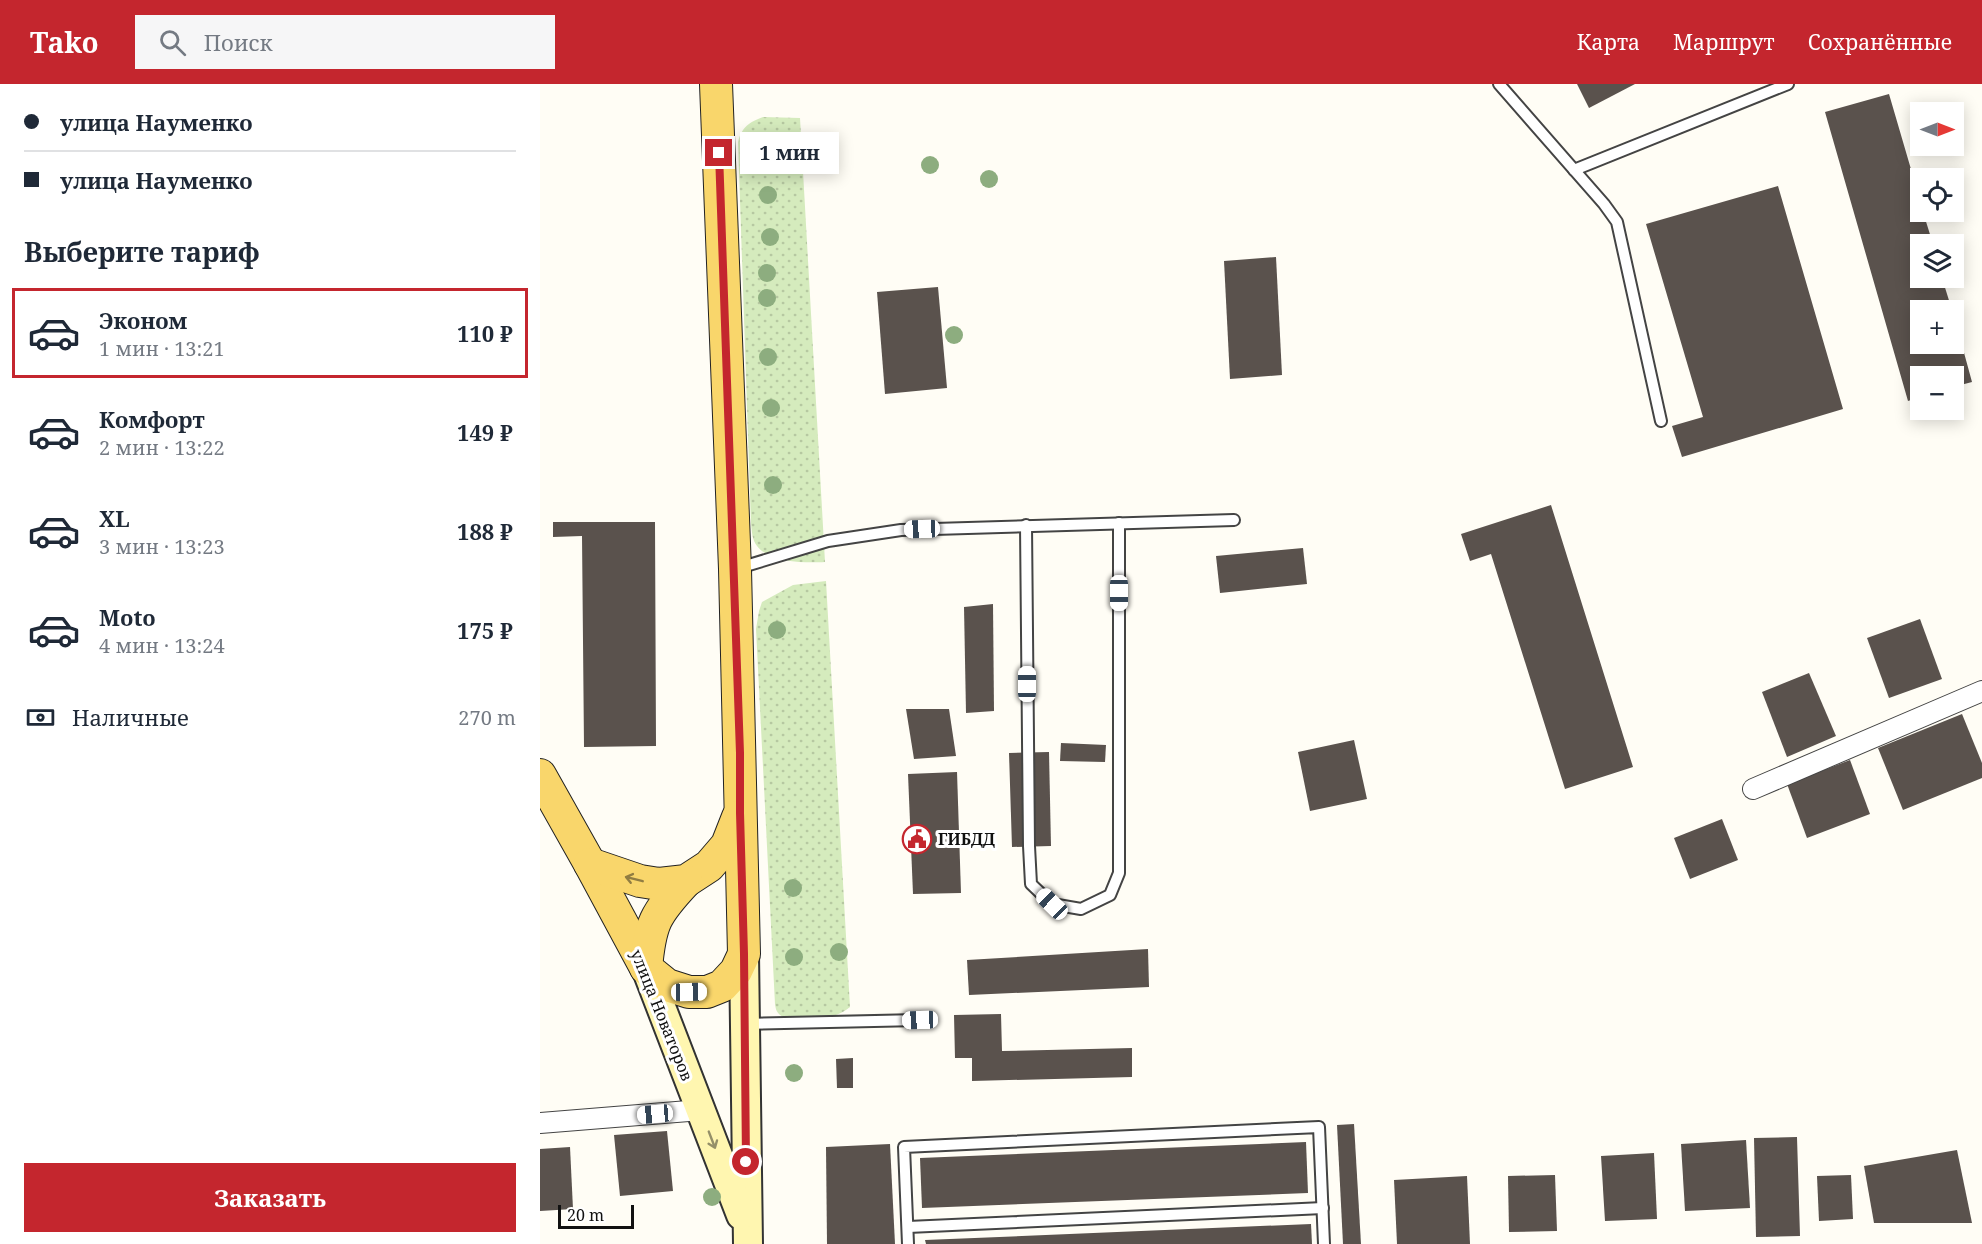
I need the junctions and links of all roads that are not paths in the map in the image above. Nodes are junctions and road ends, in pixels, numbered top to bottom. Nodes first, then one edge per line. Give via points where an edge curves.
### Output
1 (716, 84) edge
2 (1499, 84) edge
3 (1788, 84) edge
4 (1575, 170) junction
5 (1661, 421) dead end
6 (1234, 520) dead end
7 (1119, 524) junction
8 (1026, 525) junction
9 (735, 569) junction
10 (1982, 691) edge
11 (540, 775) edge
12 (1753, 789) dead end
13 (740, 813) junction
14 (591, 864) junction
15 (698, 874) junction
16 (741, 887) junction
17 (744, 954) junction
18 (646, 968) junction
19 (920, 1020) dead end
20 (745, 1024) junction
21 (700, 1110) junction
22 (540, 1123) edge
23 (1323, 1208) junction
24 (908, 1227) junction
25 (747, 1238) edge
26 (908, 1244) edge
27 (1324, 1244) edge

1 - 9 main road
2 - 4 lane
3 - 4 lane
4 - 5 lane via 1617,222
6 - 7 lane
7 - 8 lane
7 - 8 lane via 1119,873 1110,896 1081,909 1052,904 1031,885
8 - 9 lane via 901,530 828,541
9 - 13 main road
10 - 12 street
11 - 14 main road, улица Новаторов
13 - 15 main road via 727,845
13 - 16 main road
15 -> 14 main road via 659,884
14 - 18 main road, улица Новаторов
15 - 16 main road via 729,873
15 - 18 main road via 668,901 654,922
16 - 17 main road
17 - 18 main road via 736,971 722,986 707,992 689,992 667,985
17 - 20 main road
18 - 21 main road, улица Новаторов
19 - 20 lane
20 - 25 main road
21 - 22 street
21 -> 25 main road, улица Новаторов
23 - 24 lane
23 - 24 lane via 1319,1127 904,1147
23 - 27 lane
24 - 26 lane

